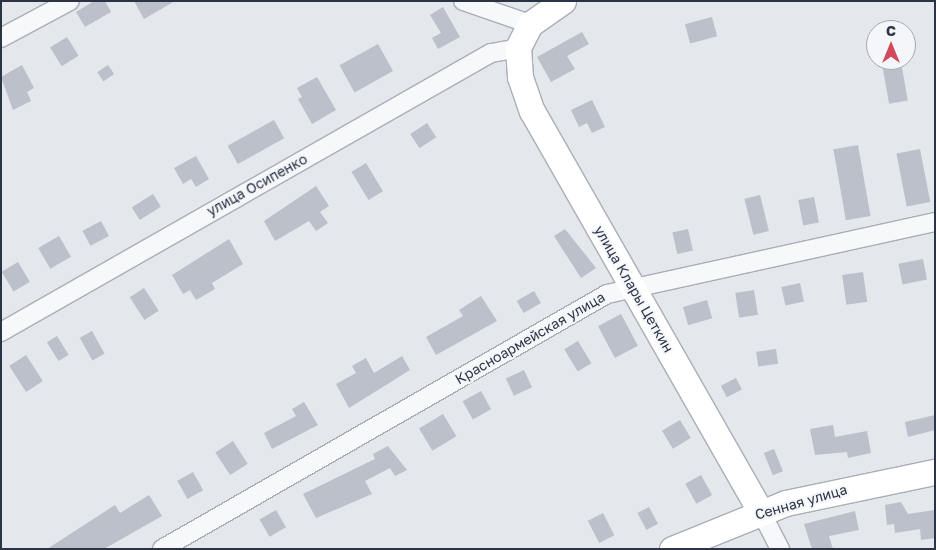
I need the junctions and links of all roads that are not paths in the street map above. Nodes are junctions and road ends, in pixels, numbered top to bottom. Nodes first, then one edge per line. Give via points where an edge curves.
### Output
1 (70, 1) edge
2 (463, 1) edge
3 (563, 1) edge
4 (530, 24) junction
5 (1, 38) edge
6 (518, 48) junction
7 (935, 222) edge
8 (632, 288) junction
9 (1, 332) edge
10 (935, 472) edge
11 (761, 512) junction
12 (162, 549) edge
13 (672, 549) edge
14 (780, 549) edge

1 - 5 street
2 - 4 street
3 - 4 street
4 - 6 street
6 - 8 street, улица Клары Цеткин via 520,77 532,111
6 - 9 street, улица Осипенко via 492,53
7 - 8 street, Красноармейская улица
8 - 11 street, улица Клары Цеткин
8 - 12 street, Красноармейская улица via 607,294
10 - 11 street, Сенная улица via 820,494
11 - 13 street, Сенная улица
11 - 14 street, улица Клары Цеткин

